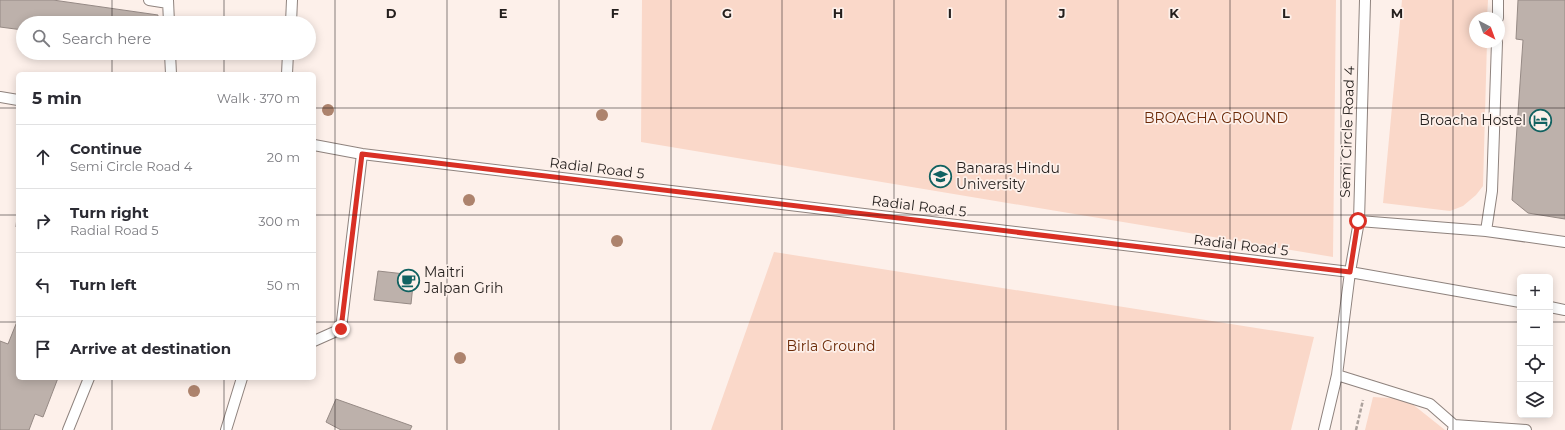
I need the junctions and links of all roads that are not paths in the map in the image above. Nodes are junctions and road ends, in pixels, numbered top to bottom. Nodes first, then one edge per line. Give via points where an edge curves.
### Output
1 (149, 0) edge
2 (292, 0) edge
3 (1365, 0) edge
4 (1498, 0) edge
5 (168, 1) edge
6 (1498, 12) edge
7 (169, 16) edge
8 (291, 16) edge
9 (1497, 48) edge
10 (170, 60) edge
11 (288, 60) edge
12 (171, 72) edge
13 (287, 72) edge
14 (0, 97) edge
15 (16, 100) edge
16 (316, 146) edge
17 (362, 154) junction
18 (1358, 221) junction
19 (1486, 231) junction
20 (1565, 242) edge
21 (1350, 272) junction
22 (1517, 301) edge
23 (1553, 308) edge
24 (1565, 310) edge
25 (316, 340) edge
26 (1337, 374) junction
27 (88, 380) edge
28 (241, 380) edge
29 (1454, 427) edge
30 (68, 430) edge
31 (226, 430) edge
32 (1324, 430) edge
33 (1526, 430) edge

1 - 5 lane
2 - 8 lane
3 - 18 lane, Semi Circle Road 4
4 - 6 lane
5 - 7 lane
9 - 19 lane via 1492,191
10 - 12 lane
11 - 13 lane
14 - 15 lane
16 - 17 lane, Radial Road 5
17 - 21 lane, Radial Road 5
17 - 25 lane via 341,329
18 - 19 lane
18 - 21 lane, Semi Circle Road 4
19 - 20 lane
21 - 22 lane, Radial Road 5
21 - 26 lane, Semi Circle Road 4
23 - 24 lane
26 - 29 lane via 1430,404
26 - 32 lane, Semi Circle Road 4
27 - 30 lane
28 - 31 lane
29 - 33 lane

